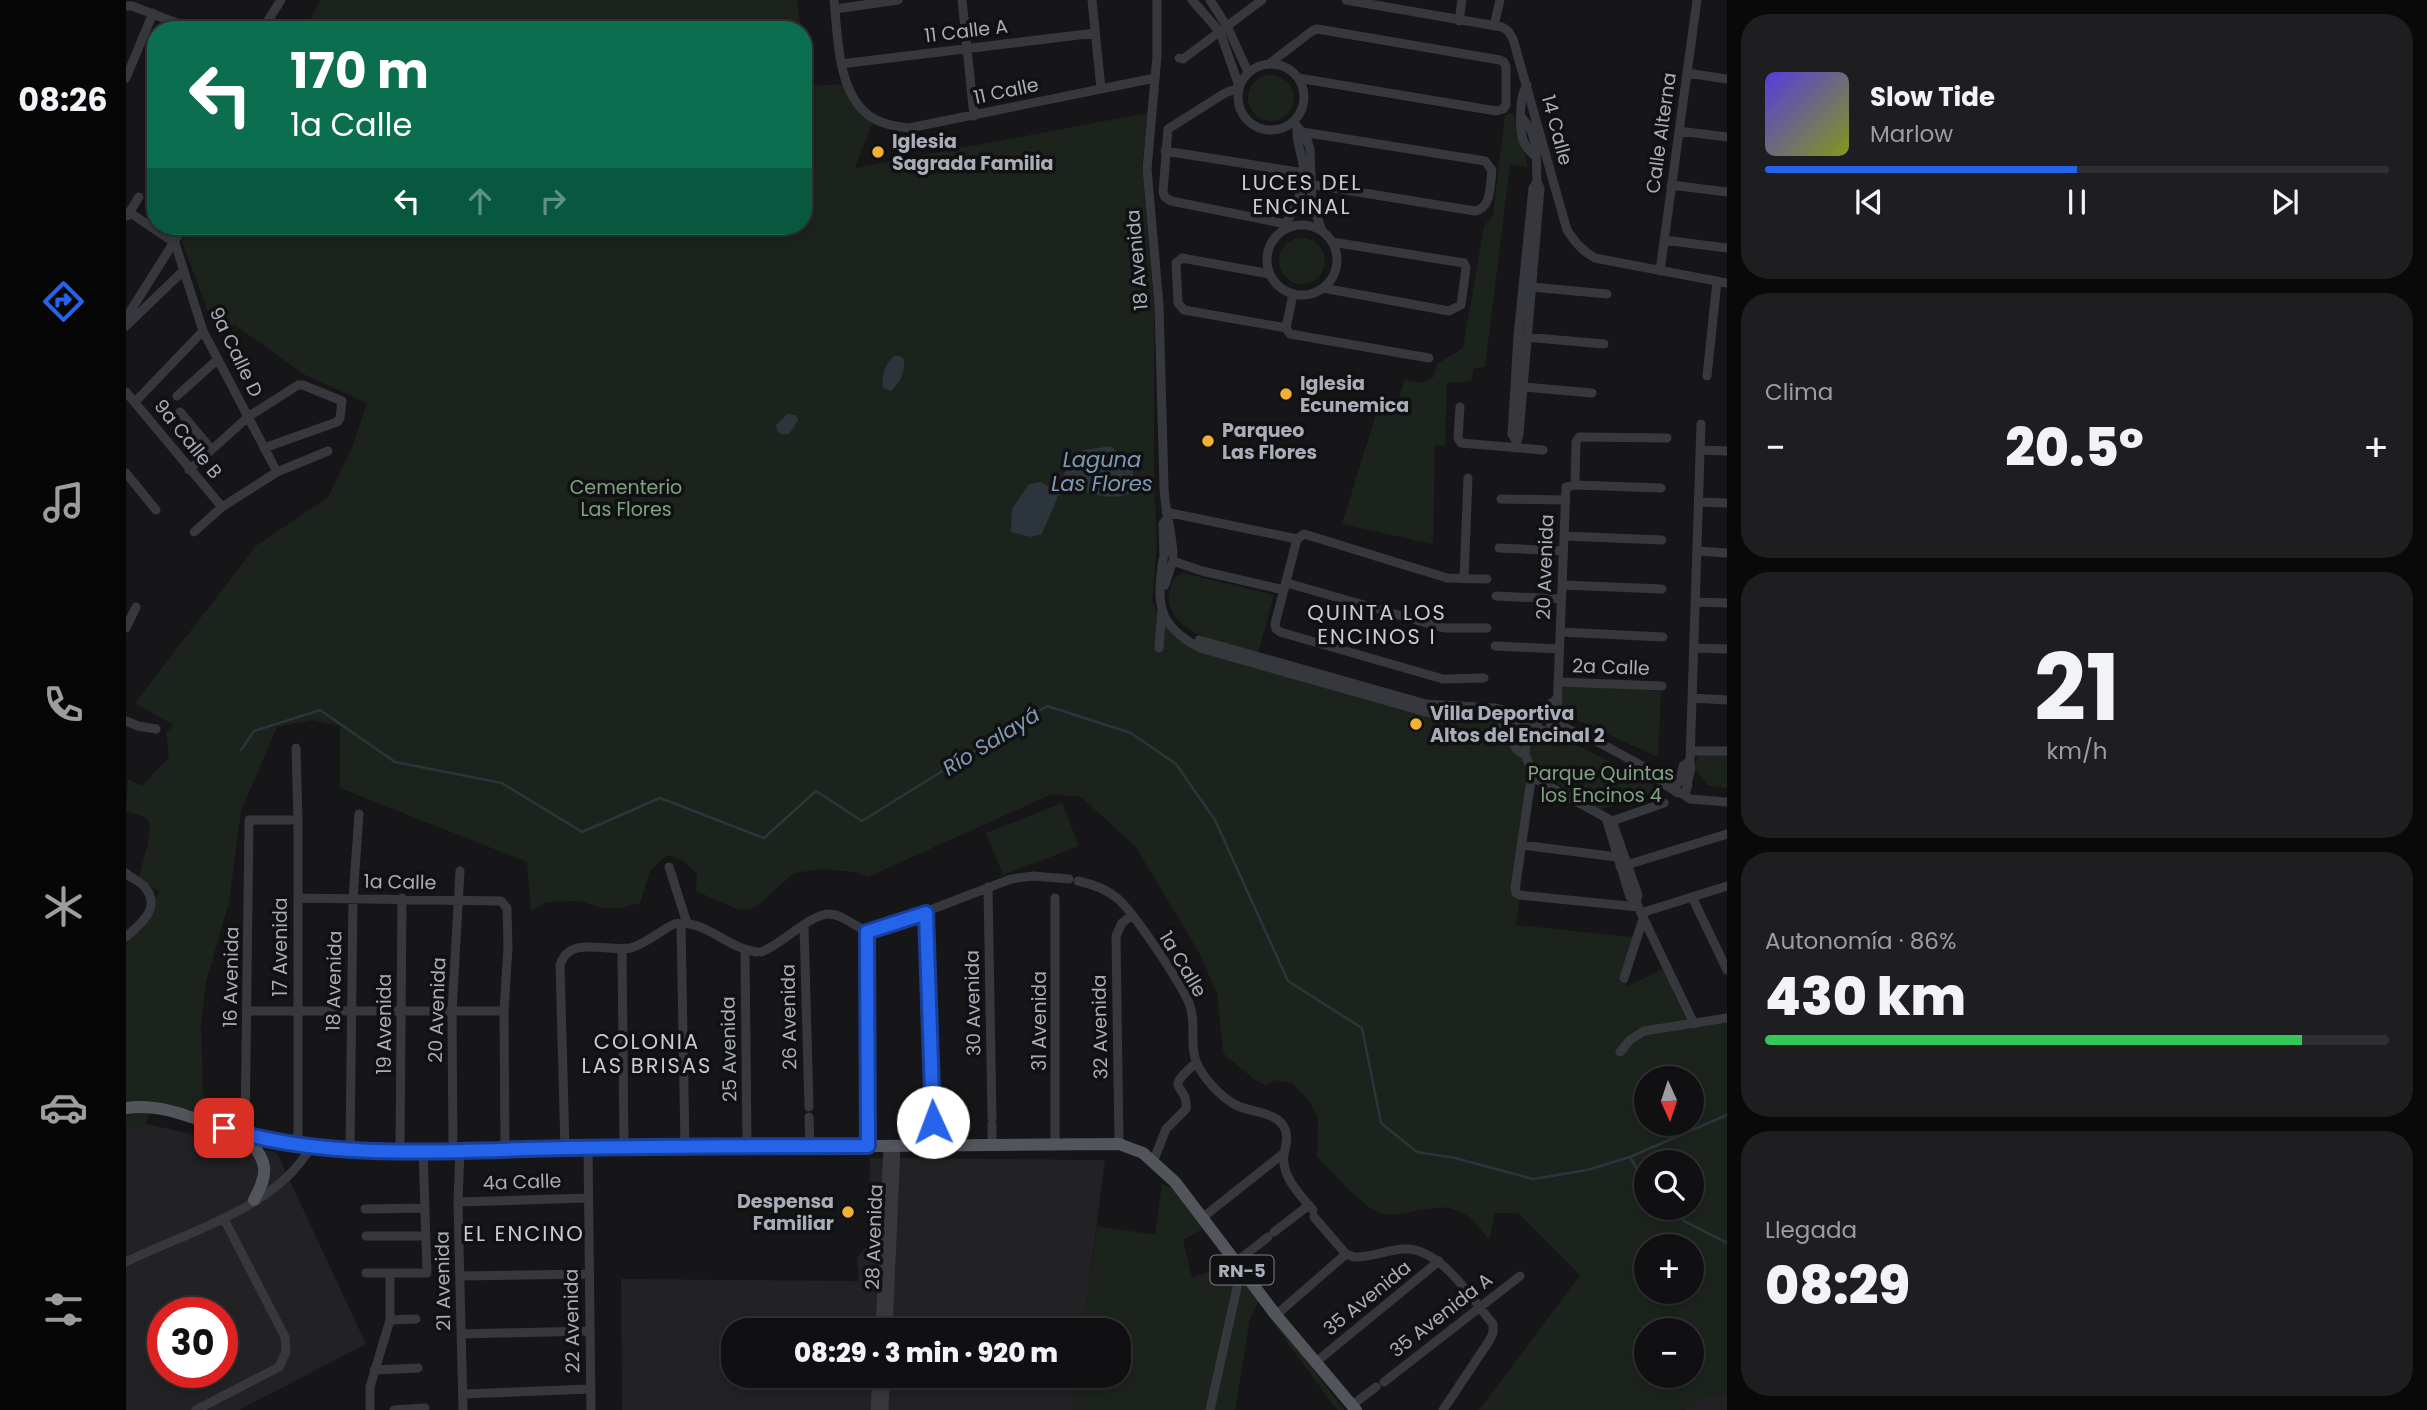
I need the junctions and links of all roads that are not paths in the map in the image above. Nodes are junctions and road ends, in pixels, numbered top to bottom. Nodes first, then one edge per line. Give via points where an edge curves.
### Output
1 (898, 0) edge
2 (962, 0) edge
3 (1091, 0) edge
4 (1157, 0) edge
5 (1192, 0) edge
6 (1210, 0) edge
7 (1262, 0) edge
8 (1346, 0) edge
9 (1462, 0) edge
10 (1500, 0) edge
11 (1697, 0) edge
12 (277, 1) edge
13 (130, 4) edge
14 (834, 4) edge
15 (1396, 4) edge
16 (153, 13) junction
17 (150, 21) edge
18 (173, 21) edge
19 (267, 21) edge
20 (1459, 21) junction
21 (1494, 26) junction
22 (147, 27) edge
23 (1224, 30) junction
24 (1095, 33) junction
25 (967, 49) junction
26 (1179, 58) dead end
27 (841, 64) junction
28 (1269, 64) junction
29 (1248, 72) junction
30 (1687, 73) junction
31 (126, 78) edge
32 (1154, 78) junction
33 (1298, 78) junction
34 (1727, 79) edge
35 (1527, 85) junction
36 (1239, 87) junction
37 (1101, 89) junction
38 (974, 116) junction
39 (1297, 128) junction
40 (1679, 131) junction
41 (1727, 137) edge
42 (1165, 151) junction
43 (1307, 179) junction
44 (1671, 185) junction
45 (1727, 192) edge
46 (139, 197) dead end
47 (127, 214) edge
48 (1534, 220) junction
49 (147, 226) edge
50 (1284, 228) junction
51 (1323, 233) junction
52 (162, 235) edge
53 (179, 235) edge
54 (1664, 240) junction
55 (1332, 242) junction
56 (175, 243) junction
57 (1727, 248) edge
58 (1660, 271) junction
59 (183, 272) junction
60 (1270, 274) junction
61 (1717, 281) junction
62 (1727, 283) edge
63 (1532, 287) junction
64 (1323, 288) junction
65 (1293, 294) junction
66 (1607, 294) dead end
67 (126, 318) edge
68 (126, 326) edge
69 (1286, 328) junction
70 (204, 331) junction
71 (1522, 337) junction
72 (1604, 344) dead end
73 (1429, 358) dead end
74 (218, 359) junction
75 (1707, 376) dead end
76 (1523, 387) junction
77 (126, 392) edge
78 (1592, 393) dead end
79 (177, 396) dead end
80 (135, 402) junction
81 (1460, 407) dead end
82 (180, 412) dead end
83 (248, 417) junction
84 (1701, 424) dead end
85 (1667, 438) dead end
86 (1515, 445) junction
87 (211, 449) junction
88 (264, 449) junction
89 (1543, 450) dead end
90 (1701, 450) junction
91 (328, 451) dead end
92 (1727, 451) edge
93 (189, 470) junction
94 (126, 472) edge
95 (276, 472) junction
96 (1468, 478) dead end
97 (1575, 485) junction
98 (1661, 488) dead end
99 (1501, 499) dead end
100 (1565, 500) junction
101 (1699, 502) junction
102 (1727, 503) edge
103 (222, 508) junction
104 (156, 510) dead end
105 (1166, 515) junction
106 (194, 532) dead end
107 (1564, 536) junction
108 (1297, 539) junction
109 (1662, 540) dead end
110 (1499, 548) dead end
111 (1563, 551) junction
112 (1698, 551) junction
113 (1727, 553) edge
114 (1169, 559) junction
115 (1464, 579) junction
116 (1487, 579) dead end
117 (1562, 585) junction
118 (1286, 587) junction
119 (1662, 589) dead end
120 (1496, 596) dead end
121 (1561, 600) junction
122 (1696, 602) junction
123 (1727, 603) edge
124 (136, 607) dead end
125 (1162, 610) junction
126 (126, 628) edge
127 (1488, 628) dead end
128 (1560, 632) junction
129 (1663, 636) dead end
130 (1495, 646) dead end
131 (1159, 648) dead end
132 (1694, 648) junction
133 (1559, 649) junction
134 (1727, 649) edge
135 (1484, 678) dead end
136 (1558, 682) junction
137 (1662, 687) dead end
138 (1692, 698) junction
139 (1727, 699) edge
140 (1507, 709) junction
141 (1496, 713) junction
142 (126, 721) edge
143 (1514, 721) junction
144 (1546, 722) junction
145 (156, 729) dead end
146 (296, 748) dead end
147 (1692, 751) junction
148 (1727, 751) edge
149 (1525, 755) junction
150 (1532, 773) junction
151 (1682, 786) junction
152 (1727, 802) edge
153 (1664, 803) dead end
154 (359, 814) dead end
155 (298, 820) junction
156 (1609, 820) junction
157 (1727, 834) edge
158 (1522, 845) junction
159 (1617, 857) junction
160 (1624, 866) junction
161 (669, 867) dead end
162 (460, 871) dead end
163 (126, 873) edge
164 (1727, 886) edge
165 (988, 887) junction
166 (1692, 897) junction
167 (298, 898) junction
168 (353, 898) junction
169 (402, 898) junction
170 (1055, 898) dead end
171 (459, 900) junction
172 (1640, 910) junction
173 (926, 913) junction
174 (1132, 915) junction
175 (684, 923) junction
176 (804, 926) junction
177 (867, 932) junction
178 (126, 937) edge
179 (622, 949) junction
180 (745, 951) junction
181 (1727, 970) edge
182 (1624, 978) dead end
183 (298, 1011) junction
184 (452, 1011) junction
185 (504, 1011) junction
186 (248, 1012) junction
187 (351, 1012) junction
188 (402, 1012) junction
189 (1727, 1018) edge
190 (1695, 1024) junction
191 (1620, 1052) dead end
192 (1196, 1063) junction
193 (126, 1108) edge
194 (245, 1135) junction
195 (1055, 1144) junction
196 (1119, 1144) junction
197 (934, 1145) junction
198 (992, 1145) junction
199 (305, 1146) junction
200 (810, 1146) junction
201 (868, 1146) junction
202 (624, 1147) junction
203 (685, 1147) junction
204 (747, 1147) junction
205 (350, 1148) junction
206 (565, 1148) junction
207 (587, 1148) junction
208 (400, 1150) junction
209 (423, 1150) junction
210 (457, 1150) junction
211 (505, 1150) junction
212 (892, 1151) junction
213 (1284, 1153) junction
214 (1153, 1161) junction
215 (587, 1198) junction
216 (254, 1200) junction
217 (458, 1202) junction
218 (425, 1208) junction
219 (365, 1209) dead end
220 (1312, 1210) junction
221 (1202, 1218) junction
222 (224, 1219) junction
223 (366, 1236) dead end
224 (425, 1236) junction
225 (1346, 1254) junction
226 (1439, 1261) junction
227 (126, 1262) edge
228 (1239, 1266) junction
229 (366, 1273) dead end
230 (390, 1273) junction
231 (588, 1274) junction
232 (461, 1276) junction
233 (1520, 1276) dead end
234 (1479, 1308) junction
235 (1276, 1315) junction
236 (881, 1318) edge
237 (888, 1318) edge
238 (416, 1319) dead end
239 (390, 1320) junction
240 (589, 1331) junction
241 (462, 1334) junction
242 (1316, 1362) junction
243 (418, 1368) dead end
244 (374, 1370) junction
245 (876, 1388) edge
246 (885, 1388) edge
247 (591, 1389) junction
248 (463, 1394) junction
249 (1354, 1407) edge
250 (425, 1408) dead end
251 (197, 1410) edge
252 (370, 1410) edge
253 (394, 1410) edge
254 (463, 1410) edge
255 (591, 1410) edge
256 (875, 1410) edge
257 (884, 1410) edge
258 (1210, 1410) edge
259 (1443, 1410) edge

1 - 14 street
2 - 25 street
3 - 24 street
4 - 32 street, 18 Avenida
5 - 23 street
6 - 23 street
7 - 23 street
8 - 15 street
9 - 20 street
10 - 21 street
11 - 30 street, Calle Alterna
12 - 19 street
13 - 16 street
14 - 27 street
15 - 20 street
16 - 17 street
16 - 18 street
20 - 21 street
21 - 35 street, 14 Calle via 1508,31 1513,39
22 - 31 street
23 - 26 street via 1183,60
23 - 29 street
23 - 36 street
24 - 25 street, 11 Calle A
24 - 37 street
25 - 27 street, 11 Calle A
25 - 38 street
27 - 38 street, 11 Calle via 847,86 866,114 885,124 909,128
28 - 29 street
28 - 33 street via 1290,70
28 - 33 street via 1318,29 1504,62 1506,105 1496,111
29 - 36 street
30 - 34 street
30 - 40 street, Calle Alterna
32 - 37 street, 11 Calle
32 - 105 street, 18 Avenida via 1147,169 1159,305
33 - 39 street via 1304,101
35 - 48 street via 1522,90 1520,127 1525,146 1534,155
35 - 58 street, 14 Calle via 1573,240 1595,258
36 - 39 street via 1240,109 1253,125 1273,130
36 - 42 street via 1168,129
37 - 38 street, 11 Calle
39 - 43 street via 1310,149
39 - 43 street via 1485,161 1492,170 1487,205 1475,211
40 - 41 street
40 - 44 street, Calle Alterna
42 - 43 street
42 - 50 street via 1164,192 1171,201
43 - 50 street
43 - 51 street
44 - 45 street
44 - 54 street, Calle Alterna
46 - 47 street
47 - 49 street
48 - 63 street
48 - 71 street
50 - 51 street via 1303,225
50 - 60 street via 1267,255
51 - 55 street
52 - 56 street
53 - 56 street
54 - 57 street
54 - 58 street, Calle Alterna
55 - 64 street via 1336,267
55 - 64 street via 1464,263 1461,305 1449,311
56 - 59 street, 9a Calle D
56 - 67 street
58 - 61 street, 14 Calle
59 - 68 street
59 - 70 street, 9a Calle D
60 - 65 street via 1283,290
60 - 69 street via 1182,258 1176,263 1178,303 1184,310
61 - 62 street, 14 Calle
61 - 75 street
63 - 66 street
63 - 71 street
64 - 65 street
65 - 69 street
69 - 73 street via 1290,334
70 - 74 street, 9a Calle D
70 - 80 street
71 - 72 street
71 - 76 street
71 - 86 street via 1512,434
74 - 79 street
74 - 83 street, 9a Calle D
76 - 78 street
76 - 86 street
77 - 80 street, 9a Calle B
80 - 93 street, 9a Calle B
81 - 86 street via 1461,443
82 - 87 street
83 - 87 street
83 - 88 street, 9a Calle D
83 - 88 street via 298,385 342,401 339,420
84 - 90 street
85 - 97 street via 1579,437
86 - 89 street
87 - 93 street
88 - 95 street, 9a Calle D
90 - 92 street
90 - 101 street
91 - 95 street
93 - 103 street, 9a Calle B
94 - 104 street
95 - 103 street
96 - 115 street
97 - 98 street
97 - 100 street via 1566,487
99 - 100 street, 20 Avenida
100 - 107 street, 20 Avenida
101 - 102 street
101 - 112 street
103 - 106 street
105 - 108 street
105 - 114 street, 18 Avenida via 1163,524
107 - 109 street
107 - 111 street, 20 Avenida
108 - 115 street via 1304,534 1447,578
108 - 118 street
110 - 111 street
111 - 117 street, 20 Avenida
112 - 113 street
112 - 122 street
114 - 118 street via 1202,571
114 - 125 street, 18 Avenida via 1158,593
114 - 141 street, 18 Avenida via 1164,592 1167,608 1178,625 1203,643 1426,704
115 - 116 street
117 - 119 street
117 - 121 street, 20 Avenida
118 - 127 street via 1444,628
118 - 135 street via 1275,624 1280,632 1443,679
120 - 121 street
121 - 128 street, 20 Avenida
122 - 123 street
122 - 132 street
124 - 126 street
125 - 131 street
125 - 141 street, 18 Avenida via 1182,637 1209,651 1433,714
128 - 129 street
128 - 133 street, 20 Avenida
130 - 133 street
132 - 134 street
132 - 138 street
133 - 136 street, 20 Avenida
136 - 137 street, 2a Calle
136 - 144 street, 20 Avenida via 1557,711
138 - 139 street
138 - 147 street
140 - 141 street, 18 Avenida
140 - 143 street
140 - 144 street, 18 Avenida
141 - 143 street, 18 Avenida
141 - 149 street via 1517,750
142 - 145 street
143 - 144 street, 18 Avenida
143 - 149 street via 1526,746
144 - 151 street, 18 Avenida via 1600,743 1659,775 1660,781
146 - 155 street, 17 Avenida
147 - 148 street
147 - 151 street via 1683,766
149 - 150 street
150 - 156 street
150 - 158 street
151 - 152 street, 18 Avenida via 1696,791 1699,798
153 - 156 street
154 - 168 street, 18 Avenida
155 - 167 street, 17 Avenida
155 - 186 street, 16 Avenida via 249,820
156 - 159 street
156 - 160 street
157 - 160 street
158 - 159 street
158 - 172 street via 1515,888 1520,895
159 - 160 street
160 - 172 street via 1630,897
161 - 175 street
162 - 171 street, 20 Avenida
163 - 178 street via 143,886 150,901 148,917
164 - 166 street
165 - 173 street, 1a Calle
165 - 174 street, 1a Calle via 1033,876 1073,880 1110,892
165 - 198 street, 30 Avenida
166 - 172 street
166 - 181 street
167 - 168 street, 1a Calle
167 - 183 street, 17 Avenida
168 - 169 street, 1a Calle
168 - 187 street, 18 Avenida
169 - 171 street, 1a Calle
169 - 188 street, 19 Avenida
170 - 195 street, 31 Avenida
171 - 184 street, 20 Avenida
171 - 185 street, 1a Calle via 501,901 507,908
172 - 182 street
172 - 190 street
173 - 177 street, 1a Calle
173 - 197 street
174 - 192 street, 1a Calle via 1189,1002
174 - 196 street, 32 Avenida via 1116,936
175 - 179 street
175 - 180 street
175 - 203 street
176 - 177 street via 832,914
176 - 180 street via 759,952
176 - 200 street, 26 Avenida
177 - 201 street
179 - 202 street
179 - 206 street via 575,948 562,958
180 - 204 street, 25 Avenida
183 - 186 street
183 - 187 street
183 - 199 street, 17 Avenida
184 - 185 street
184 - 188 street
184 - 210 street, 20 Avenida
185 - 211 street
186 - 194 street, 16 Avenida
187 - 188 street
187 - 205 street, 18 Avenida
188 - 208 street, 19 Avenida
189 - 190 street
190 - 191 street via 1644,1031
192 - 213 street via 1233,1104 1280,1122 1286,1130
192 - 214 street via 1179,1079 1186,1109 1166,1129
193 - 194 main road, RN-5 via 160,1108
194 - 199 main road, RN-5
194 - 216 main road via 266,1166
195 - 196 main road, RN-5
195 - 198 main road, RN-5
196 - 214 main road, RN-5
197 - 198 main road, RN-5
197 - 212 main road, RN-5
199 - 205 main road, RN-5
199 - 216 street via 289,1177
200 - 201 main road, RN-5
200 - 204 main road, RN-5
201 - 212 main road, RN-5
202 - 203 main road, RN-5
202 - 207 main road, RN-5
203 - 204 main road, RN-5
205 - 208 main road, RN-5
206 - 207 main road, RN-5
206 - 211 main road, RN-5
207 - 215 street, 22 Avenida
208 - 209 main road, RN-5
209 - 210 main road, RN-5
209 - 218 street
210 - 211 main road, RN-5
210 - 217 street, 21 Avenida
212 - 236 street, 28 Avenida
212 - 237 street, 28 Avenida
213 - 220 street via 1286,1175
213 - 221 street
214 - 221 main road, RN-5
215 - 217 street, 4a Calle
215 - 231 street, 22 Avenida
216 - 222 street
217 - 232 street, 21 Avenida
218 - 219 street
218 - 224 street
220 - 225 street
220 - 228 street via 1271,1234
221 - 228 main road, RN-5
222 - 227 street
222 - 251 street via 285,1337 286,1352 279,1367
223 - 224 street
224 - 230 street via 427,1273
225 - 226 street via 1360,1257 1415,1249
225 - 235 street
226 - 234 street
226 - 242 street, 35 Avenida
228 - 235 main road, RN-5
228 - 258 street
229 - 230 street
230 - 239 street
231 - 232 street
231 - 240 street, 22 Avenida
232 - 241 street, 21 Avenida
233 - 234 street, 35 Avenida A
234 - 249 street, 35 Avenida A
234 - 259 street via 1493,1324 1493,1334
235 - 242 main road, RN-5
238 - 239 street
239 - 244 street
240 - 241 street
240 - 247 street, 22 Avenida
241 - 248 street, 21 Avenida
242 - 249 main road, RN-5
243 - 244 street
244 - 252 street
245 - 256 street
246 - 257 street
247 - 248 street
247 - 255 street, 22 Avenida
248 - 254 street, 21 Avenida
250 - 253 street

